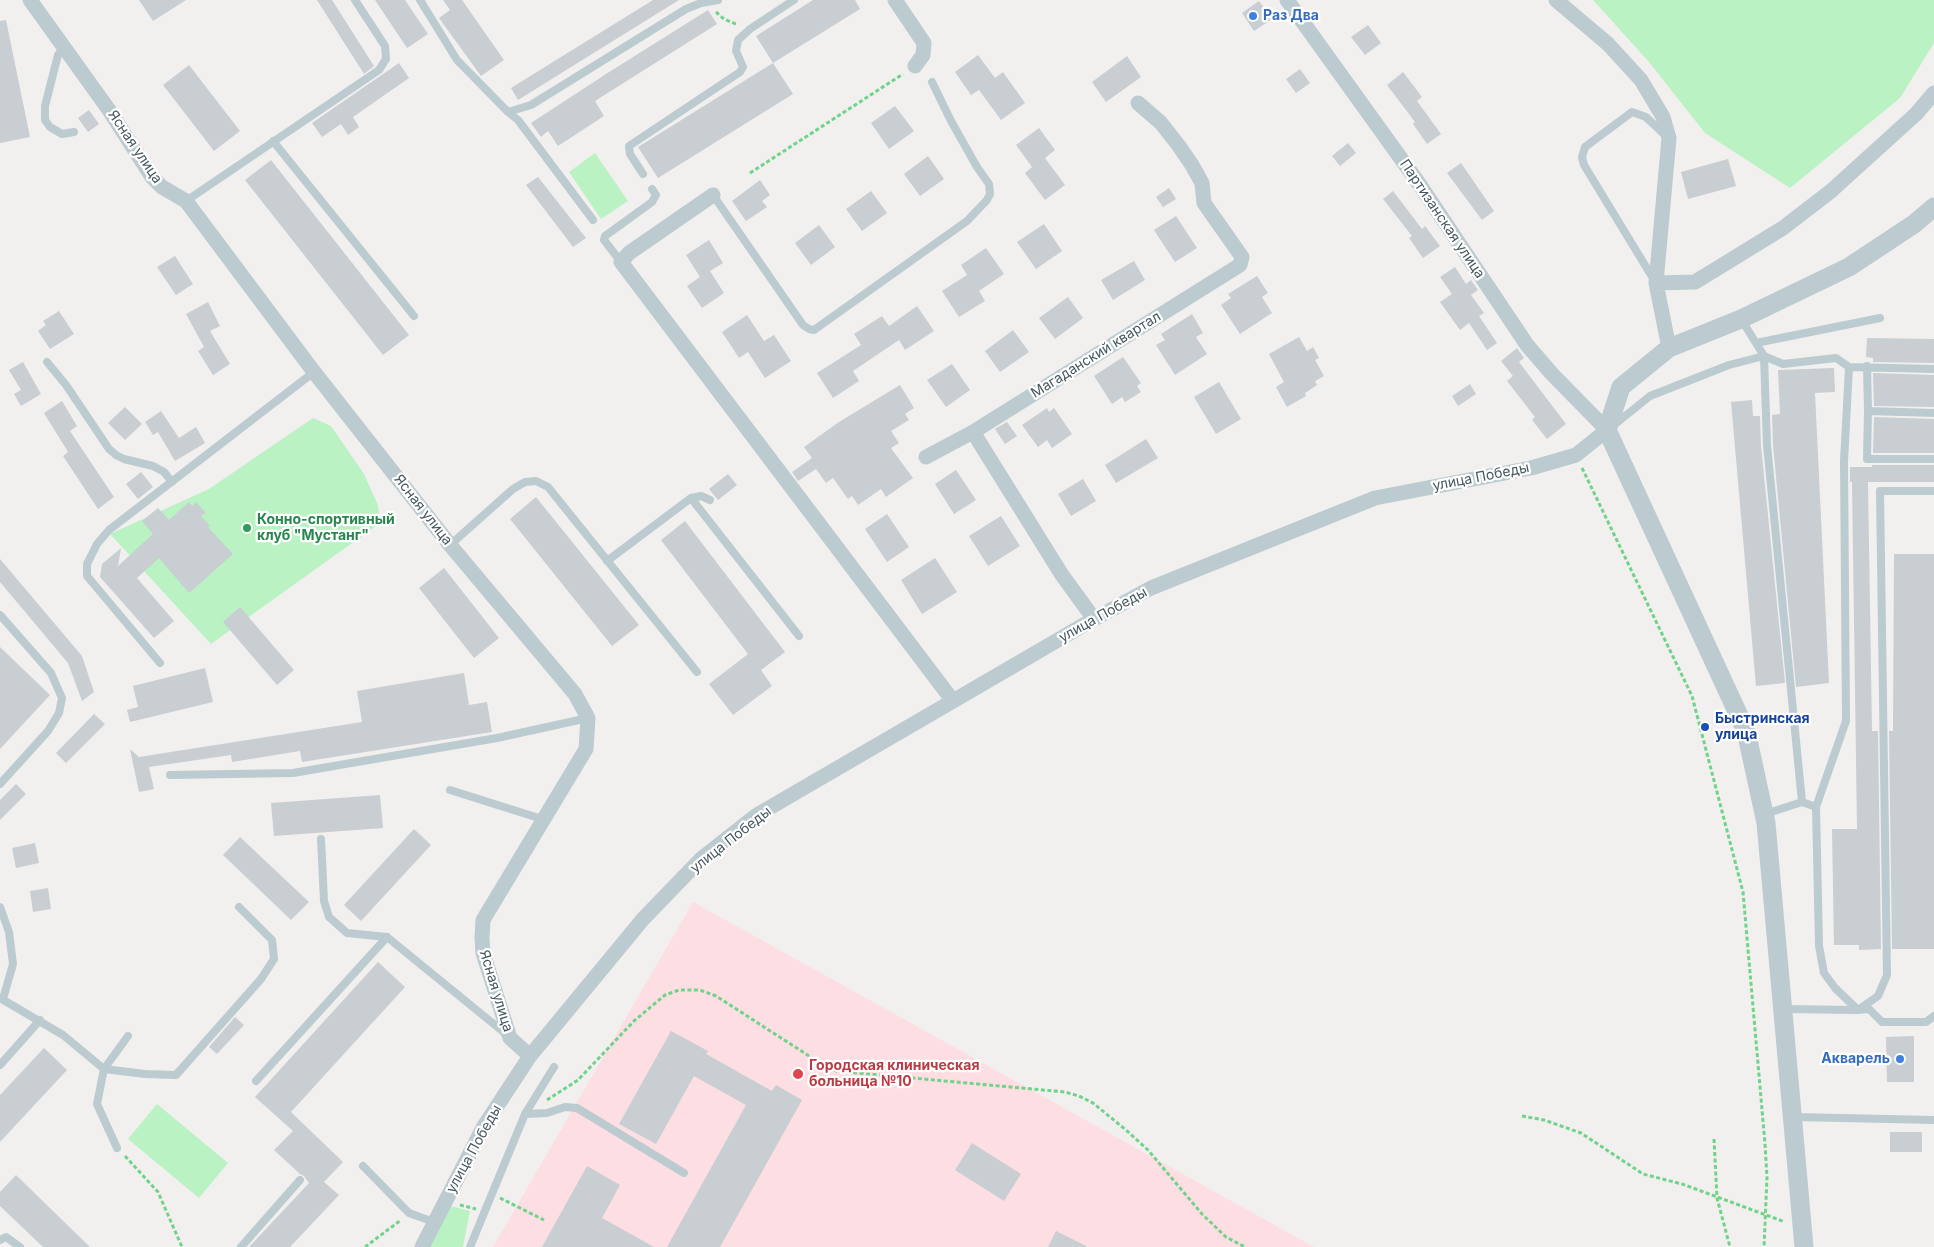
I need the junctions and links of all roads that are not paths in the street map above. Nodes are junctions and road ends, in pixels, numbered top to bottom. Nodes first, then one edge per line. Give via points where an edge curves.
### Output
1 (30, 0) edge
2 (355, 0) edge
3 (420, 0) edge
4 (718, 0) edge
5 (794, 0) edge
6 (895, 0) edge
7 (1287, 0) edge
8 (1556, 0) edge
9 (707, 1) edge
10 (64, 47) junction
11 (914, 66) road end
12 (932, 82) dead end
13 (1934, 93) edge
14 (1138, 103) dead end
15 (508, 112) junction
16 (74, 132) dead end
17 (1669, 138) junction
18 (273, 141) junction
19 (643, 174) dead end
20 (652, 188) dead end
21 (713, 195) joint
22 (186, 201) junction
23 (1934, 207) edge
24 (593, 220) dead end
25 (621, 262) junction
26 (1656, 283) junction
27 (414, 316) dead end
28 (1880, 318) dead end
29 (1741, 319) junction
30 (1756, 343) junction
31 (1668, 348) junction
32 (1764, 356) junction
33 (47, 362) dead end
34 (1849, 366) junction
35 (1867, 366) junction
36 (1934, 369) edge
37 (314, 372) junction
38 (1868, 411) junction
39 (1934, 413) edge
40 (1607, 430) junction
41 (973, 432) junction
42 (926, 457) dead end
43 (1934, 459) edge
44 (172, 482) junction
45 (1934, 491) edge
46 (691, 498) junction
47 (710, 500) dead end
48 (450, 544) junction
49 (607, 561) junction
50 (0, 615) edge
51 (1094, 619) junction
52 (798, 636) dead end
53 (160, 663) dead end
54 (697, 672) dead end
55 (953, 701) junction
56 (588, 718) junction
57 (170, 775) dead end
58 (0, 784) edge
59 (450, 790) dead end
60 (1802, 802) junction
61 (1816, 807) junction
62 (1764, 814) junction
63 (542, 819) junction
64 (321, 839) dead end
65 (239, 906) dead end
66 (0, 907) edge
67 (388, 937) junction
68 (2, 999) edge
69 (1783, 1009) junction
70 (1858, 1010) junction
71 (1934, 1016) edge
72 (40, 1020) junction
73 (128, 1036) dead end
74 (510, 1038) junction
75 (530, 1056) junction
76 (0, 1065) edge
77 (554, 1067) dead end
78 (104, 1069) junction
79 (256, 1081) dead end
80 (525, 1114) junction
81 (1792, 1117) junction
82 (1934, 1120) edge
83 (117, 1148) road end
84 (363, 1166) dead end
85 (684, 1173) dead end
86 (300, 1180) dead end
87 (434, 1222) junction
88 (1803, 1238) edge
89 (0, 1240) edge
90 (20, 1247) edge
91 (241, 1247) edge
92 (422, 1247) edge
93 (470, 1247) edge

1 - 10 street, Ясная улица
2 - 18 lane via 385,46 386,58 379,70
3 - 15 lane via 457,60
4 - 9 lane
5 - 19 lane via 738,40 736,51 743,67 740,72 630,146 630,154
6 - 11 street via 924,43 923,54
7 - 40 street, Партизанская улица via 1420,185 1528,345
8 - 17 street via 1608,44 1641,80 1663,117
9 - 15 lane via 686,9 531,105
10 - 16 lane via 58,55 45,106 45,120 62,134
10 - 22 street, Ясная улица via 152,177
12 - 21 lane via 950,121 989,184 990,194 967,221 814,330 803,325
13 - 26 street via 1916,114 1838,184 1783,228 1695,282
14 - 41 street, Магаданский квартал via 1161,123 1192,165 1202,183 1204,203 1242,257 1240,265
15 - 24 lane via 518,120
17 - 26 street
17 - 26 lane via 1646,117 1632,112 1585,147 1582,157
18 - 22 lane
18 - 27 lane
20 - 25 lane via 656,195 652,202 605,236 604,240
21 - 25 street via 629,253
22 - 37 street, Ясная улица
23 - 29 street via 1848,267
25 - 55 street
26 - 31 street
28 - 30 lane
29 - 30 lane
29 - 31 street
30 - 32 lane
31 - 40 street via 1621,387
32 - 34 lane via 1783,364 1836,358
32 - 40 lane via 1729,365 1650,396
32 - 60 lane via 1767,446
33 - 44 lane via 116,456 153,466
34 - 35 lane
34 - 61 lane via 1844,461 1846,721
35 - 36 lane
35 - 38 lane
37 - 44 lane
37 - 48 street, Ясная улица
38 - 39 lane
38 - 43 lane via 1867,459
40 - 51 street, улица Победы via 1576,455 1531,468 1375,498 1151,588
40 - 62 street via 1746,731
41 - 42 street, Магаданский квартал
41 - 51 street via 1062,575
44 - 53 lane via 109,530 87,564 87,576
45 - 70 lane via 1880,491 1887,975 1878,996
46 - 47 lane via 701,496
46 - 49 lane
46 - 52 lane
48 - 49 lane via 513,489 525,482 536,481 548,487
48 - 56 street, Ясная улица via 575,694
49 - 54 lane
50 - 58 lane via 51,673 62,698 59,713 48,731
51 - 55 street, улица Победы
55 - 75 street, улица Победы via 758,816 701,860 644,919
56 - 57 lane via 498,738 293,773
56 - 63 street, Ясная улица via 586,748
59 - 63 lane
60 - 61 lane
60 - 62 lane
61 - 70 lane via 1822,964 1824,973 1835,988
62 - 69 street
63 - 74 street, Ясная улица via 483,920 483,952
64 - 67 lane via 324,902 329,917 347,933
65 - 78 lane via 272,940 274,959 261,979 176,1075
66 - 68 lane via 9,932 13,964
67 - 74 lane
67 - 79 lane
68 - 72 lane
69 - 70 lane
69 - 81 street
70 - 71 lane via 1869,1009 1882,1022 1926,1022
72 - 76 lane
72 - 78 lane
73 - 78 lane
74 - 75 street, Ясная улица
75 - 87 street, улица Победы via 484,1126
77 - 80 lane
78 - 83 lane via 97,1104
80 - 85 lane via 577,1108
80 - 93 lane
81 - 82 lane
81 - 88 street
84 - 87 lane via 408,1213
86 - 91 lane
87 - 92 street, улица Победы
89 - 90 lane via 6,1237

